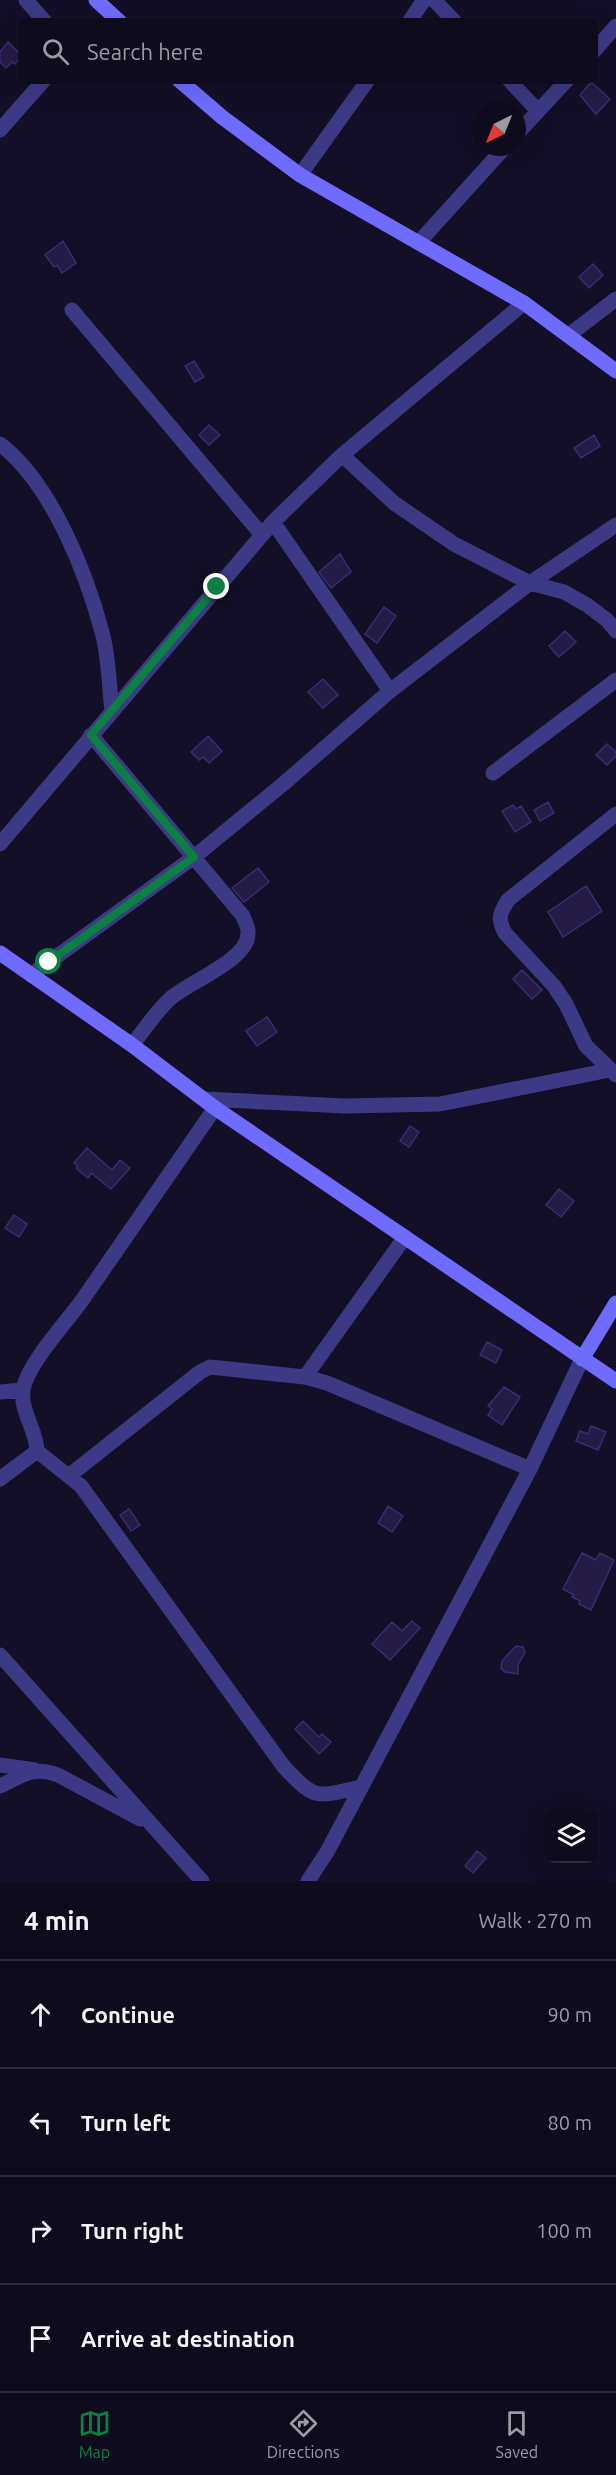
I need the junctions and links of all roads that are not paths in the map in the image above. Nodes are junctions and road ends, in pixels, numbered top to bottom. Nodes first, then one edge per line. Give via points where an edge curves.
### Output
1 (26, 0) edge
2 (424, 0) edge
3 (434, 0) edge
4 (101, 2) edge
5 (42, 18) edge
6 (114, 18) edge
7 (412, 18) edge
8 (451, 18) edge
9 (616, 26) edge
10 (598, 46) edge
11 (40, 84) edge
12 (184, 84) edge
13 (365, 84) edge
14 (513, 84) edge
15 (563, 84) edge
16 (538, 111) junction
17 (526, 124) edge
18 (0, 130) edge
19 (497, 156) edge
20 (300, 175) junction
21 (420, 241) junction
22 (616, 299) edge
23 (524, 303) junction
24 (72, 310) dead end
25 (569, 335) junction
26 (616, 371) edge
27 (0, 444) edge
28 (342, 455) junction
29 (273, 522) junction
30 (616, 525) edge
31 (262, 535) junction
32 (530, 583) junction
33 (616, 631) edge
34 (616, 680) edge
35 (390, 691) junction
36 (112, 710) junction
37 (91, 735) junction
38 (493, 773) dead end
39 (616, 814) edge
40 (0, 844) edge
41 (194, 857) junction
42 (0, 953) edge
43 (31, 975) junction
44 (132, 1045) junction
45 (613, 1072) edge
46 (210, 1104) junction
47 (405, 1237) junction
48 (616, 1303) edge
49 (582, 1359) junction
50 (305, 1377) junction
51 (616, 1381) edge
52 (23, 1390) junction
53 (0, 1392) edge
54 (37, 1451) junction
55 (530, 1469) junction
56 (70, 1475) junction
57 (0, 1479) edge
58 (0, 1655) edge
59 (0, 1765) edge
60 (35, 1770) junction
61 (0, 1786) edge
62 (361, 1787) junction
63 (151, 1825) junction
64 (202, 1881) edge
65 (308, 1881) edge

1 - 5 street
2 - 7 street
3 - 8 street
4 - 6 street
9 - 10 street
11 - 18 street
12 - 20 street
13 - 20 street
14 - 16 street
15 - 16 street
16 - 17 street
19 - 21 street
20 - 21 street
21 - 23 street
22 - 25 street
23 - 25 street
23 - 28 street
24 - 31 street
25 - 26 street
27 - 36 street via 13,454 52,506 80,566 103,638
28 - 29 street
28 - 32 street via 394,503 454,544
29 - 31 street
29 - 35 street
30 - 32 street
31 - 36 street
32 - 33 street via 564,592 587,604
32 - 35 street
34 - 38 street
35 - 41 street
36 - 37 street
37 - 40 street
37 - 41 street
39 - 45 street via 508,900 499,914 505,933 566,1004 586,1046
41 - 43 street
41 - 44 street via 243,916 248,927 247,940 228,961 168,1000
42 - 43 street
43 - 44 street
44 - 46 street
45 - 46 street via 440,1104
46 - 47 street
46 - 52 street via 83,1299 36,1362
47 - 49 street
47 - 50 street
48 - 49 street
49 - 51 street
49 - 55 street
50 - 55 street
50 - 56 street via 210,1367
52 - 53 street
52 - 54 street
54 - 56 street
54 - 57 street
55 - 62 street
56 - 62 street via 289,1773 310,1792 322,1796
58 - 63 street
59 - 60 street
60 - 61 street
60 - 63 street via 58,1775
62 - 65 street
63 - 64 street

